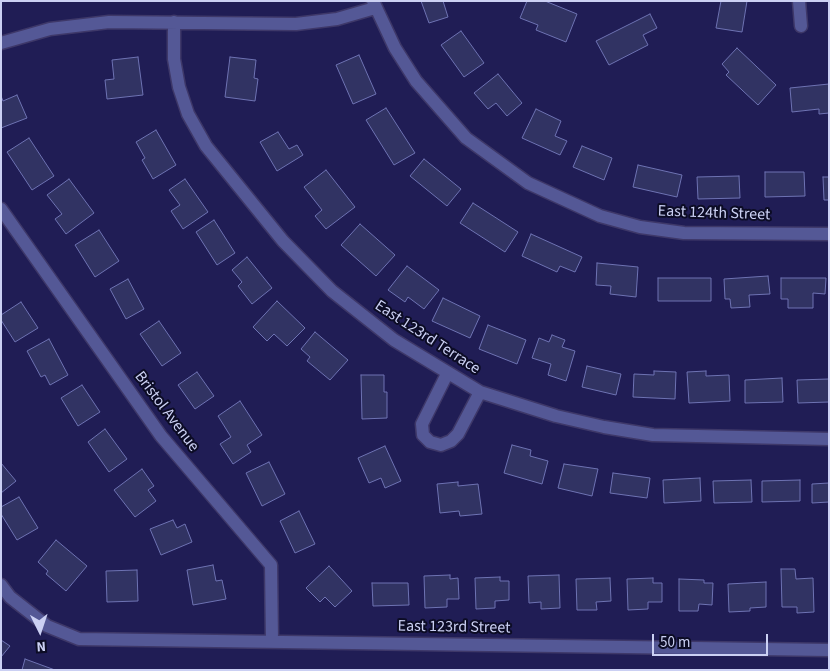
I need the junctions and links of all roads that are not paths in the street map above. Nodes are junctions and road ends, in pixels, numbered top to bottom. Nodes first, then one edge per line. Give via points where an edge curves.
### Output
1 (800, 1) edge
2 (374, 5) edge
3 (174, 22) junction
4 (802, 26) dead end
5 (1, 42) edge
6 (1, 209) edge
7 (829, 234) edge
8 (447, 374) junction
9 (480, 392) junction
10 (829, 439) edge
11 (1, 585) edge
12 (272, 641) junction
13 (829, 650) edge

1 - 4 street
2 - 3 street via 337,19 296,24
2 - 7 street, East 124th Street via 416,81 466,138 528,183 600,216 640,226 684,233
3 - 5 street via 109,22 50,29
3 - 8 street, East 123rd Terrace via 178,87 188,114 206,146 283,241 332,291 394,340
6 - 12 street, Bristol Avenue via 161,436 271,565
8 - 9 street, East 123rd Terrace
8 - 9 street via 422,424 423,435 430,442 441,445 452,441
9 - 10 street, East 123rd Terrace via 556,416 653,435
11 - 12 street, East 123rd Street via 10,597 47,626 79,639
12 - 13 street, East 123rd Street

